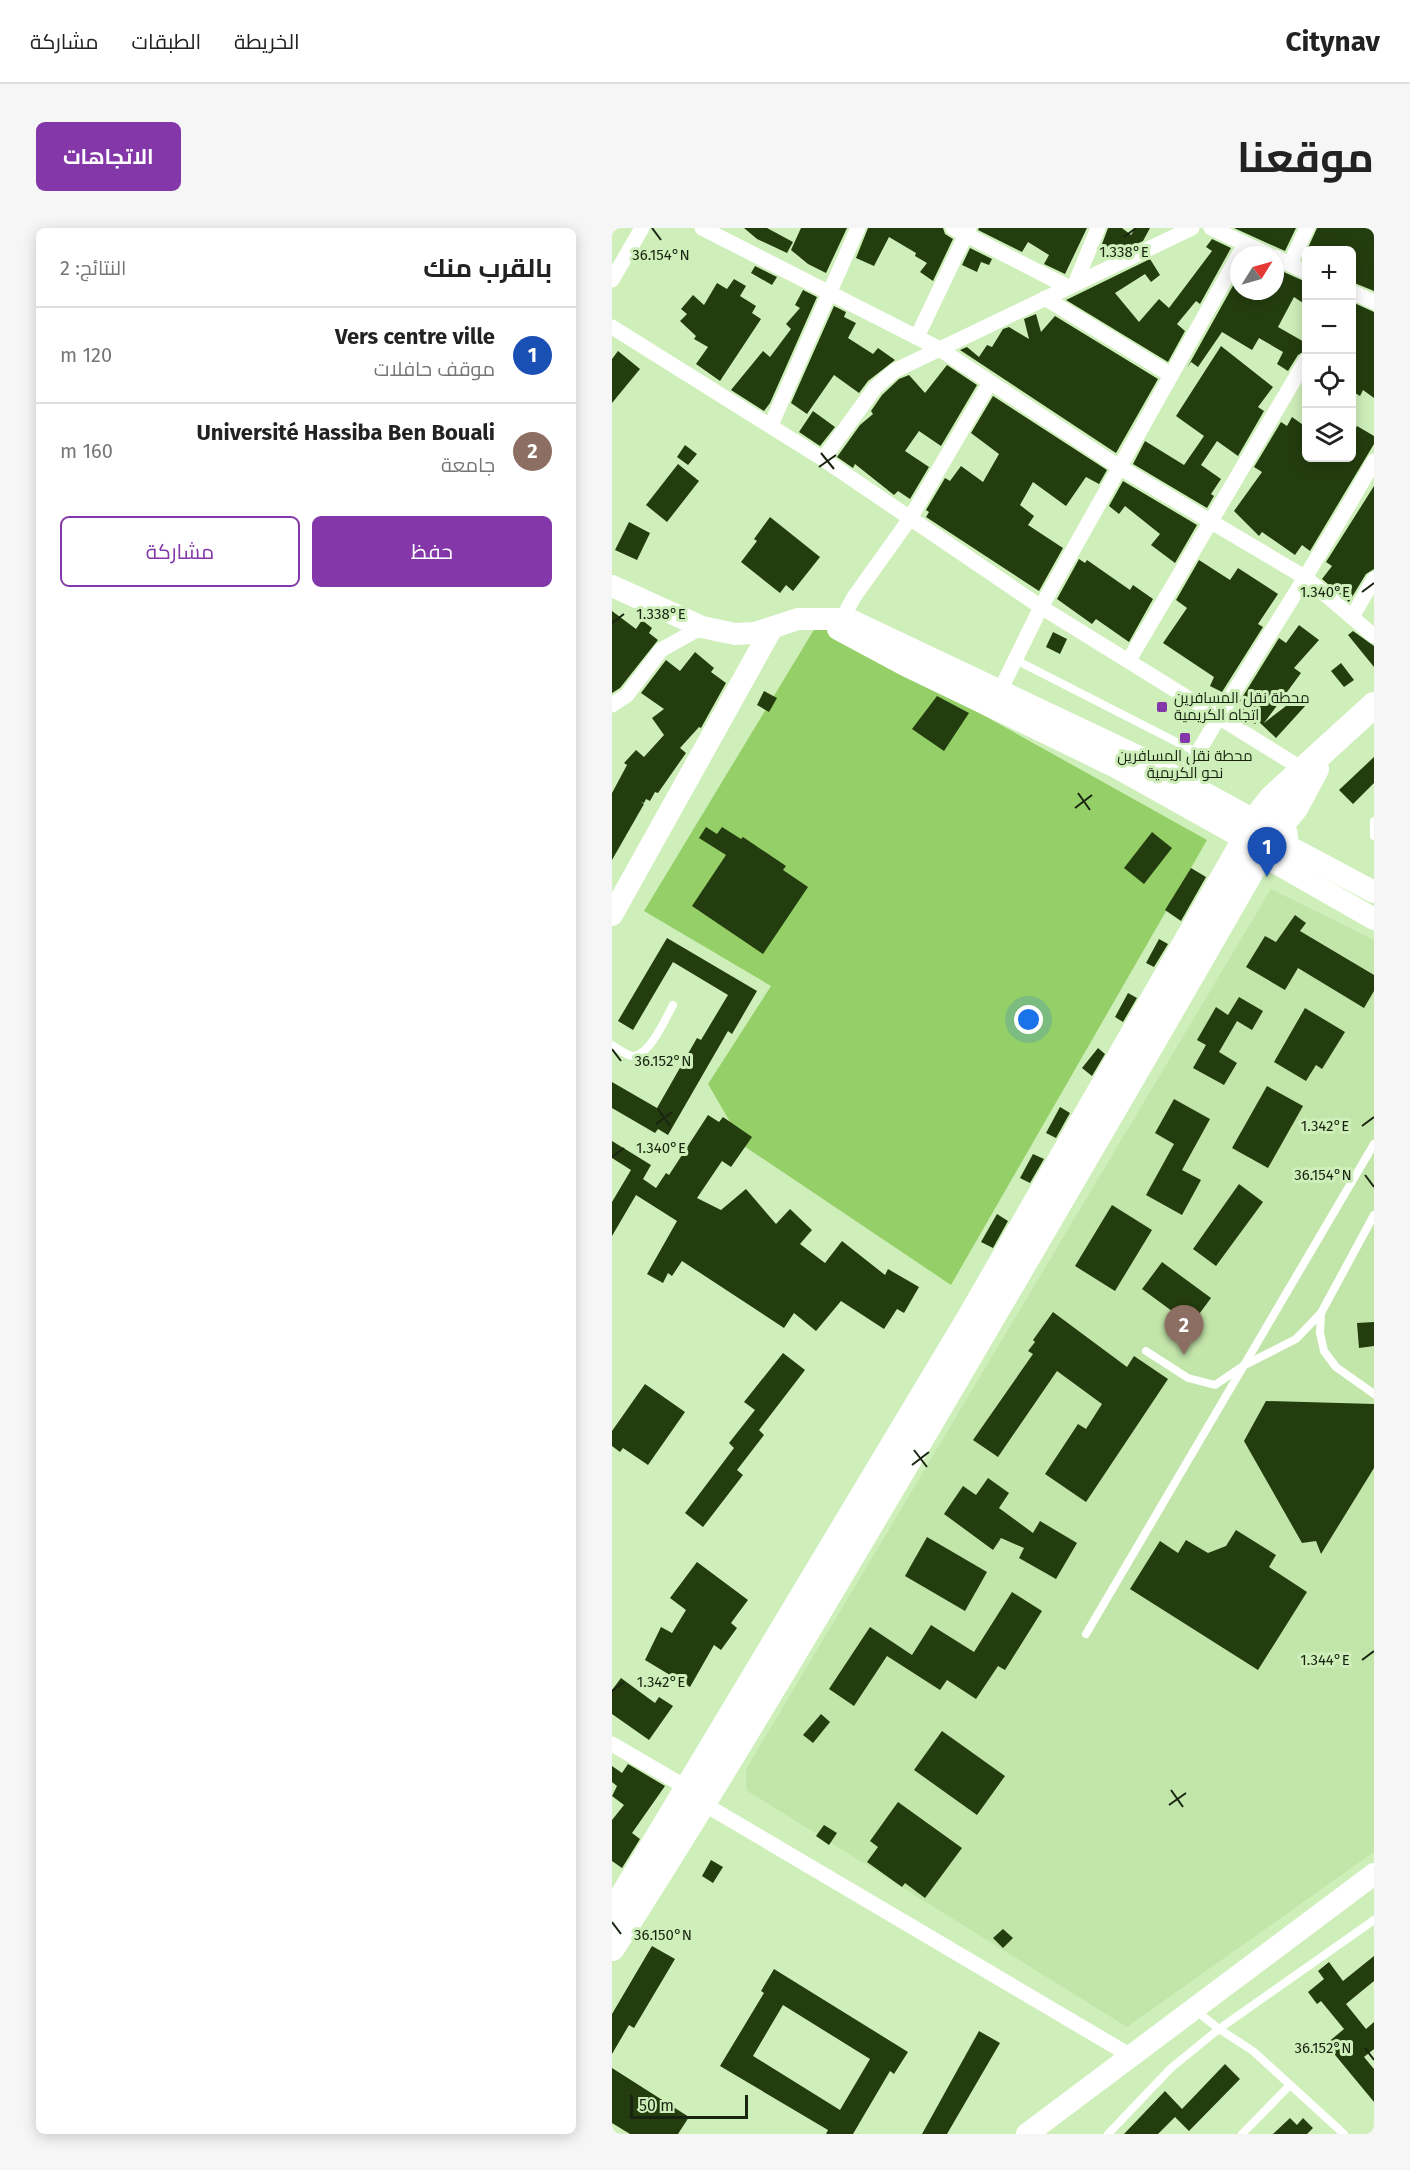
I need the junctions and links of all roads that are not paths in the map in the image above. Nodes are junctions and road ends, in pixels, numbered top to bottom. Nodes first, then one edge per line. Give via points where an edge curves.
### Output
1 (642, 228) edge
2 (702, 228) edge
3 (858, 228) edge
4 (1098, 228) edge
5 (1192, 228) edge
6 (1211, 228) edge
7 (1307, 228) edge
8 (963, 230) edge
9 (1245, 244) junction
10 (1249, 246) edge
11 (618, 259) edge
12 (1284, 261) edge
13 (1290, 264) junction
14 (1302, 270) edge
15 (612, 280) edge
16 (1072, 285) junction
17 (830, 294) junction
18 (1356, 294) edge
19 (1045, 298) junction
20 (1374, 302) edge
21 (612, 327) edge
22 (917, 337) junction
23 (938, 348) junction
24 (1302, 367) edge
25 (1171, 375) junction
26 (989, 384) junction
27 (771, 425) junction
28 (823, 459) junction
29 (1374, 461) edge
30 (1119, 467) junction
31 (909, 520) junction
32 (1211, 523) junction
33 (1306, 578) junction
34 (1374, 579) edge
35 (612, 586) edge
36 (1041, 607) junction
37 (1352, 617) junction
38 (835, 621) junction
39 (702, 627) junction
40 (772, 628) junction
41 (1374, 636) edge
42 (1016, 660) junction
43 (1129, 660) junction
44 (997, 699) junction
45 (1374, 705) edge
46 (613, 710) edge
47 (1219, 717) junction
48 (1330, 746) junction
49 (1198, 753) junction
50 (1304, 770) junction
51 (1178, 788) junction
52 (1374, 821) edge
53 (1374, 836) edge
54 (1260, 838) junction
55 (1374, 892) edge
56 (612, 915) edge
57 (1374, 919) edge
58 (673, 1005) dead end
59 (612, 1045) edge
60 (1374, 1144) edge
61 (1374, 1215) edge
62 (1321, 1313) junction
63 (1146, 1351) dead end
64 (1244, 1366) junction
65 (1374, 1394) edge
66 (1086, 1634) dead end
67 (612, 1744) edge
68 (696, 1796) junction
69 (1374, 1874) edge
70 (612, 1914) edge
71 (1374, 1920) edge
72 (612, 1947) edge
73 (1194, 2009) junction
74 (1219, 2030) junction
75 (1131, 2056) junction
76 (1290, 2085) junction
77 (1027, 2134) edge
78 (1108, 2134) edge
79 (1242, 2134) edge
80 (1344, 2134) edge

1 - 11 street
2 - 17 street
3 - 17 street
4 - 16 street
5 - 16 street
6 - 9 street
7 - 13 street
8 - 16 street
8 - 22 street
9 - 10 street
9 - 25 street
11 - 15 street
12 - 13 street
13 - 14 street
16 - 19 street
17 - 22 street
17 - 27 street
18 - 20 street
19 - 23 street
19 - 25 street
21 - 27 street
22 - 23 street
23 - 26 street
23 - 28 street via 894,371 875,388
24 - 32 street
25 - 30 street
26 - 30 street
26 - 31 street
27 - 28 street
28 - 31 street
29 - 33 street
30 - 32 street
30 - 36 street
31 - 36 street
31 - 38 street
32 - 33 street
32 - 43 street
33 - 37 street
33 - 47 street
34 - 37 street
35 - 39 main road
36 - 42 street
36 - 43 street
37 - 41 street
38 - 40 main road via 798,619
38 - 44 main road
39 - 40 main road via 735,634
39 - 46 street via 661,650
40 - 56 main road
42 - 44 street
42 - 49 lane
43 - 47 street
44 - 51 main road
45 - 48 main road
47 - 49 street
47 - 50 street
48 - 50 main road
48 - 54 main road via 1294,808
49 - 51 street
50 - 54 main road via 1272,798
51 - 54 main road
52 - 53 lane
54 - 55 main road
54 - 57 main road
54 - 68 main road via 969,1319
58 - 59 lane via 644,1052 628,1055
60 - 64 lane
61 - 62 lane
62 - 64 lane via 1296,1339
62 - 65 lane via 1324,1351 1336,1367
63 - 64 lane via 1188,1378 1215,1384
64 - 66 lane
67 - 68 street
68 - 70 main road
68 - 72 main road
68 - 75 street
69 - 73 main road
71 - 74 lane
73 - 74 lane
73 - 75 main road
74 - 76 lane via 1253,2051
74 - 78 lane via 1171,2068
75 - 77 main road
76 - 79 lane
76 - 80 lane

